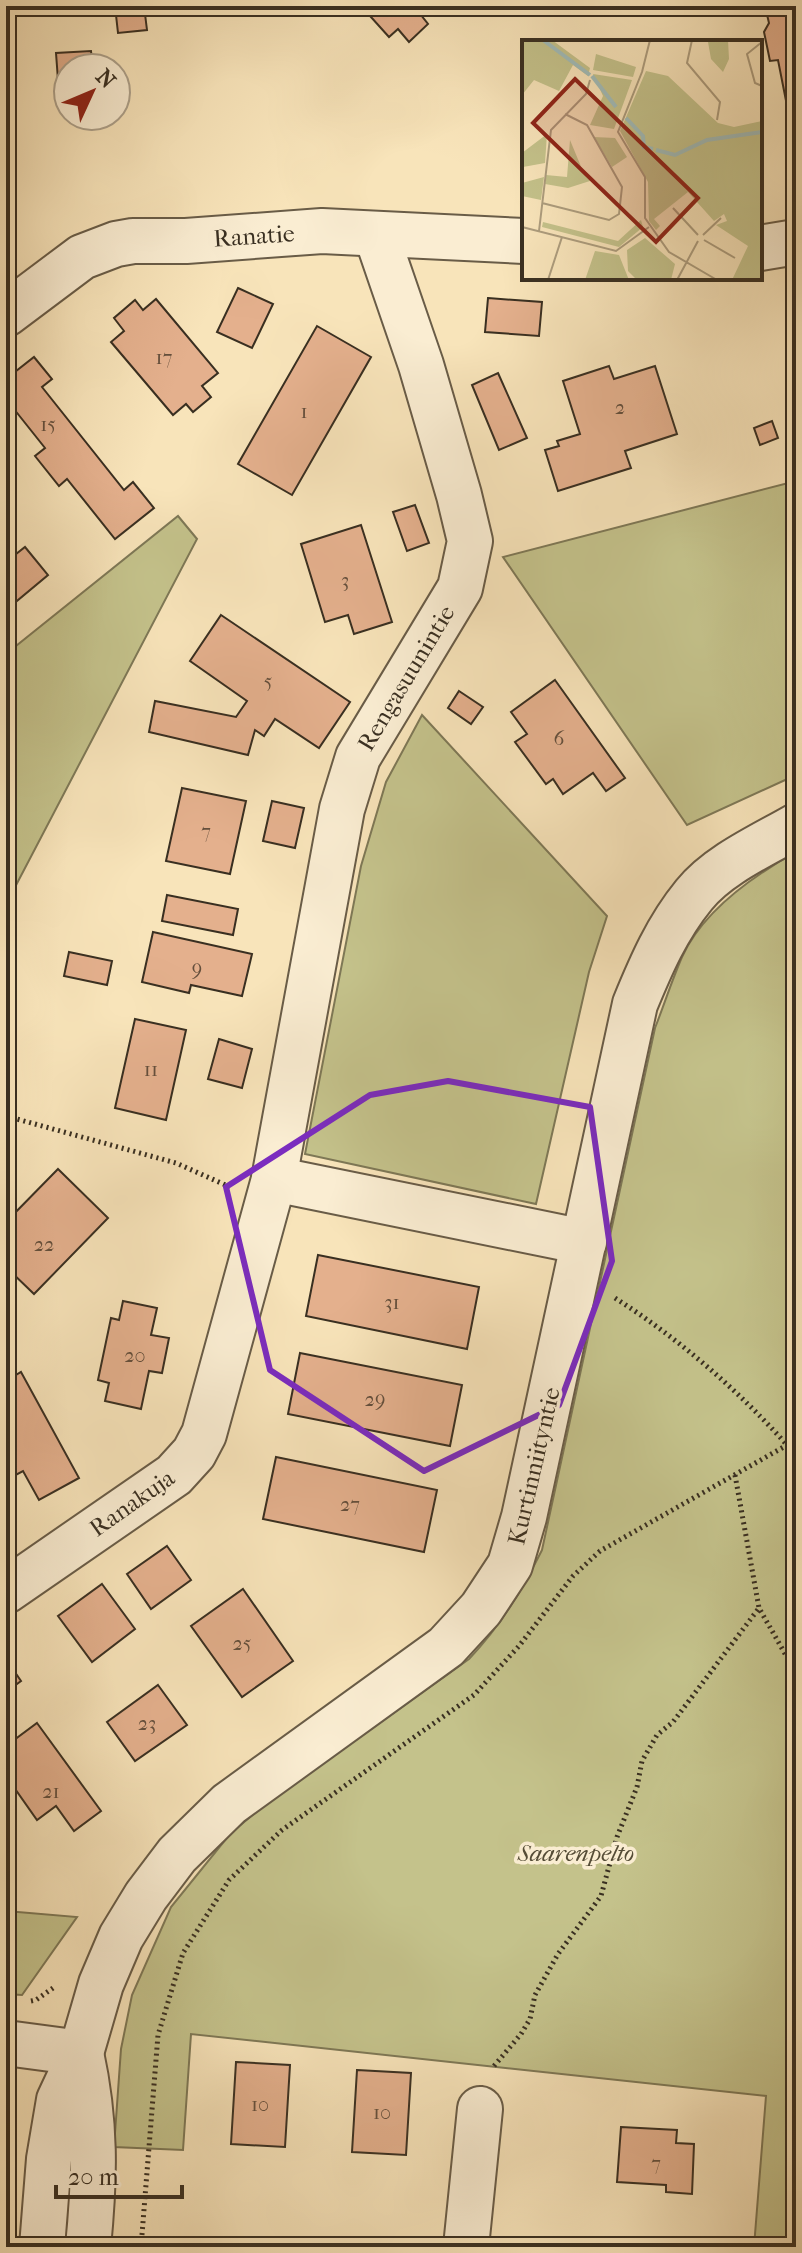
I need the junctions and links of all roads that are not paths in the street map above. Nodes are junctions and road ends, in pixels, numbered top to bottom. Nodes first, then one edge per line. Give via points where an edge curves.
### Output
1 (376, 234) junction
2 (522, 241) edge
3 (796, 242) edge
4 (762, 248) edge
5 (6, 314) edge
6 (796, 826) edge
7 (271, 1191) junction
8 (584, 1242) junction
9 (217, 1384) joint
10 (6, 1591) edge
11 (6, 2043) edge
12 (81, 2053) junction
13 (480, 2109) dead end
14 (42, 2247) edge
15 (88, 2247) edge
16 (466, 2247) edge

1 - 2 street, Ranatie
1 - 5 street, Ranatie via 322,231 116,244 82,257
1 - 7 street, Rengasuunintie via 421,365 470,541 460,588 358,757 342,809
3 - 4 street
6 - 8 street, Kurtinniityntie via 740,857 695,893 659,946 635,1004
7 - 8 street
7 - 9 street, Rengasuunintie
8 - 12 street, Kurtinniityntie via 510,1565 481,1609 446,1647 229,1804 177,1855 121,1937
9 - 10 street, Ranakuja via 204,1434 174,1475
11 - 12 street
12 - 14 street, Kurtinniityntie via 59,2100
12 - 15 street via 91,2099 95,2163
13 - 16 street

